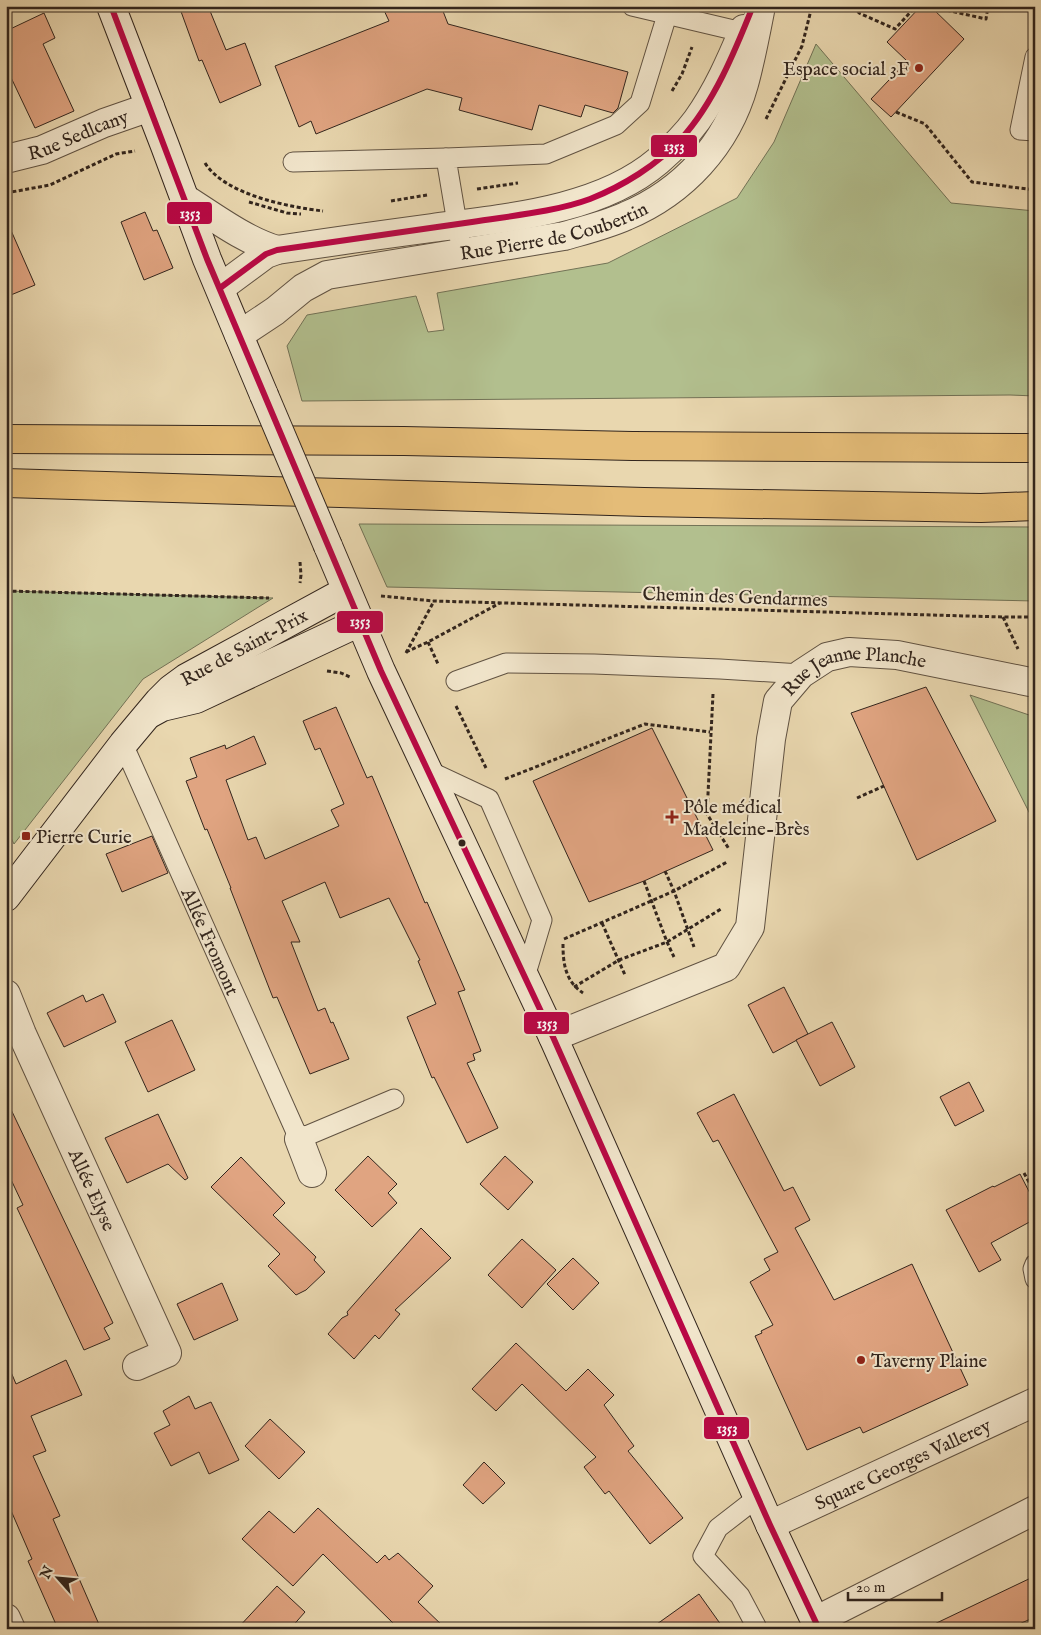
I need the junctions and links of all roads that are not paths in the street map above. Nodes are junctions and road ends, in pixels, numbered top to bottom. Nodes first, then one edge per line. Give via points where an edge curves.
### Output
1 (110, 6) edge
2 (632, 6) edge
3 (752, 6) edge
4 (761, 6) edge
5 (667, 15) junction
6 (742, 32) junction
7 (1035, 57) edge
8 (150, 107) junction
9 (1035, 132) edge
10 (6, 158) edge
11 (446, 158) junction
12 (293, 162) dead end
13 (184, 198) junction
14 (457, 225) junction
15 (278, 250) junction
16 (462, 254) junction
17 (220, 288) junction
18 (239, 335) junction
19 (6, 439) edge
20 (1035, 448) edge
21 (6, 483) edge
22 (1035, 506) edge
23 (346, 591) junction
24 (360, 622) junction
25 (801, 674) junction
26 (456, 681) dead end
27 (1035, 683) edge
28 (149, 714) junction
29 (123, 744) junction
30 (427, 770) junction
31 (6, 897) edge
32 (525, 978) junction
33 (6, 994) edge
34 (553, 1037) junction
35 (394, 1099) dead end
36 (299, 1139) junction
37 (312, 1172) dead end
38 (1035, 1264) edge
39 (1035, 1279) edge
40 (137, 1366) dead end
41 (1035, 1402) edge
42 (758, 1497) junction
43 (1035, 1510) edge
44 (770, 1525) junction
45 (6, 1618) edge
46 (817, 1625) edge
47 (756, 1626) dead end
48 (11, 1629) edge

1 - 8 street
2 - 5 lane
3 - 6 street, Rue Pierre de Coubertin
4 - 16 street, Rue Pierre de Coubertin via 744,86 717,144 697,168 652,203 598,227
5 - 6 lane
5 - 11 lane via 640,103 616,125 546,154
6 - 14 street, Rue Pierre de Coubertin via 697,120 656,162 590,199
7 - 9 lane via 1020,130
8 - 10 street, Rue Sedlcany via 42,150
8 - 13 street
11 - 12 lane
11 - 14 lane
13 - 15 street, Rue Pierre de Coubertin via 246,237
13 - 17 street
14 - 15 street, Rue Pierre de Coubertin
14 - 16 lane
15 - 17 street, Rue Pierre de Coubertin via 266,254
16 - 18 street, Rue Pierre de Coubertin via 327,275 303,288
17 - 18 street
18 - 23 street, bridge
19 - 20 highway
21 - 22 highway via 644,502 981,508
23 - 24 street
23 - 28 street, Rue de Saint-Prix via 186,678 170,689
24 - 28 street, Rue de Saint-Prix via 196,699 162,707
24 - 30 street
25 - 26 lane via 506,663
25 - 27 street, Rue Jeanne Planche via 827,657 849,652 897,655
25 - 34 street, Rue Jeanne Planche via 778,701 750,927 726,967
28 - 29 street, Rue de Saint-Prix
29 - 31 street, Rue de Saint-Prix
29 - 36 lane, Allée Fromont
30 - 32 street
30 - 32 lane via 489,799 542,920
32 - 34 street
33 - 40 street, Allée Elyse via 167,1353
34 - 42 street
35 - 36 lane
36 - 37 street, Allée Fromont
38 - 39 lane
41 - 44 street, Square Georges Vallerey
42 - 44 street
42 - 47 lane via 718,1528 703,1556 740,1596
43 - 46 street
44 - 46 street
45 - 48 street

